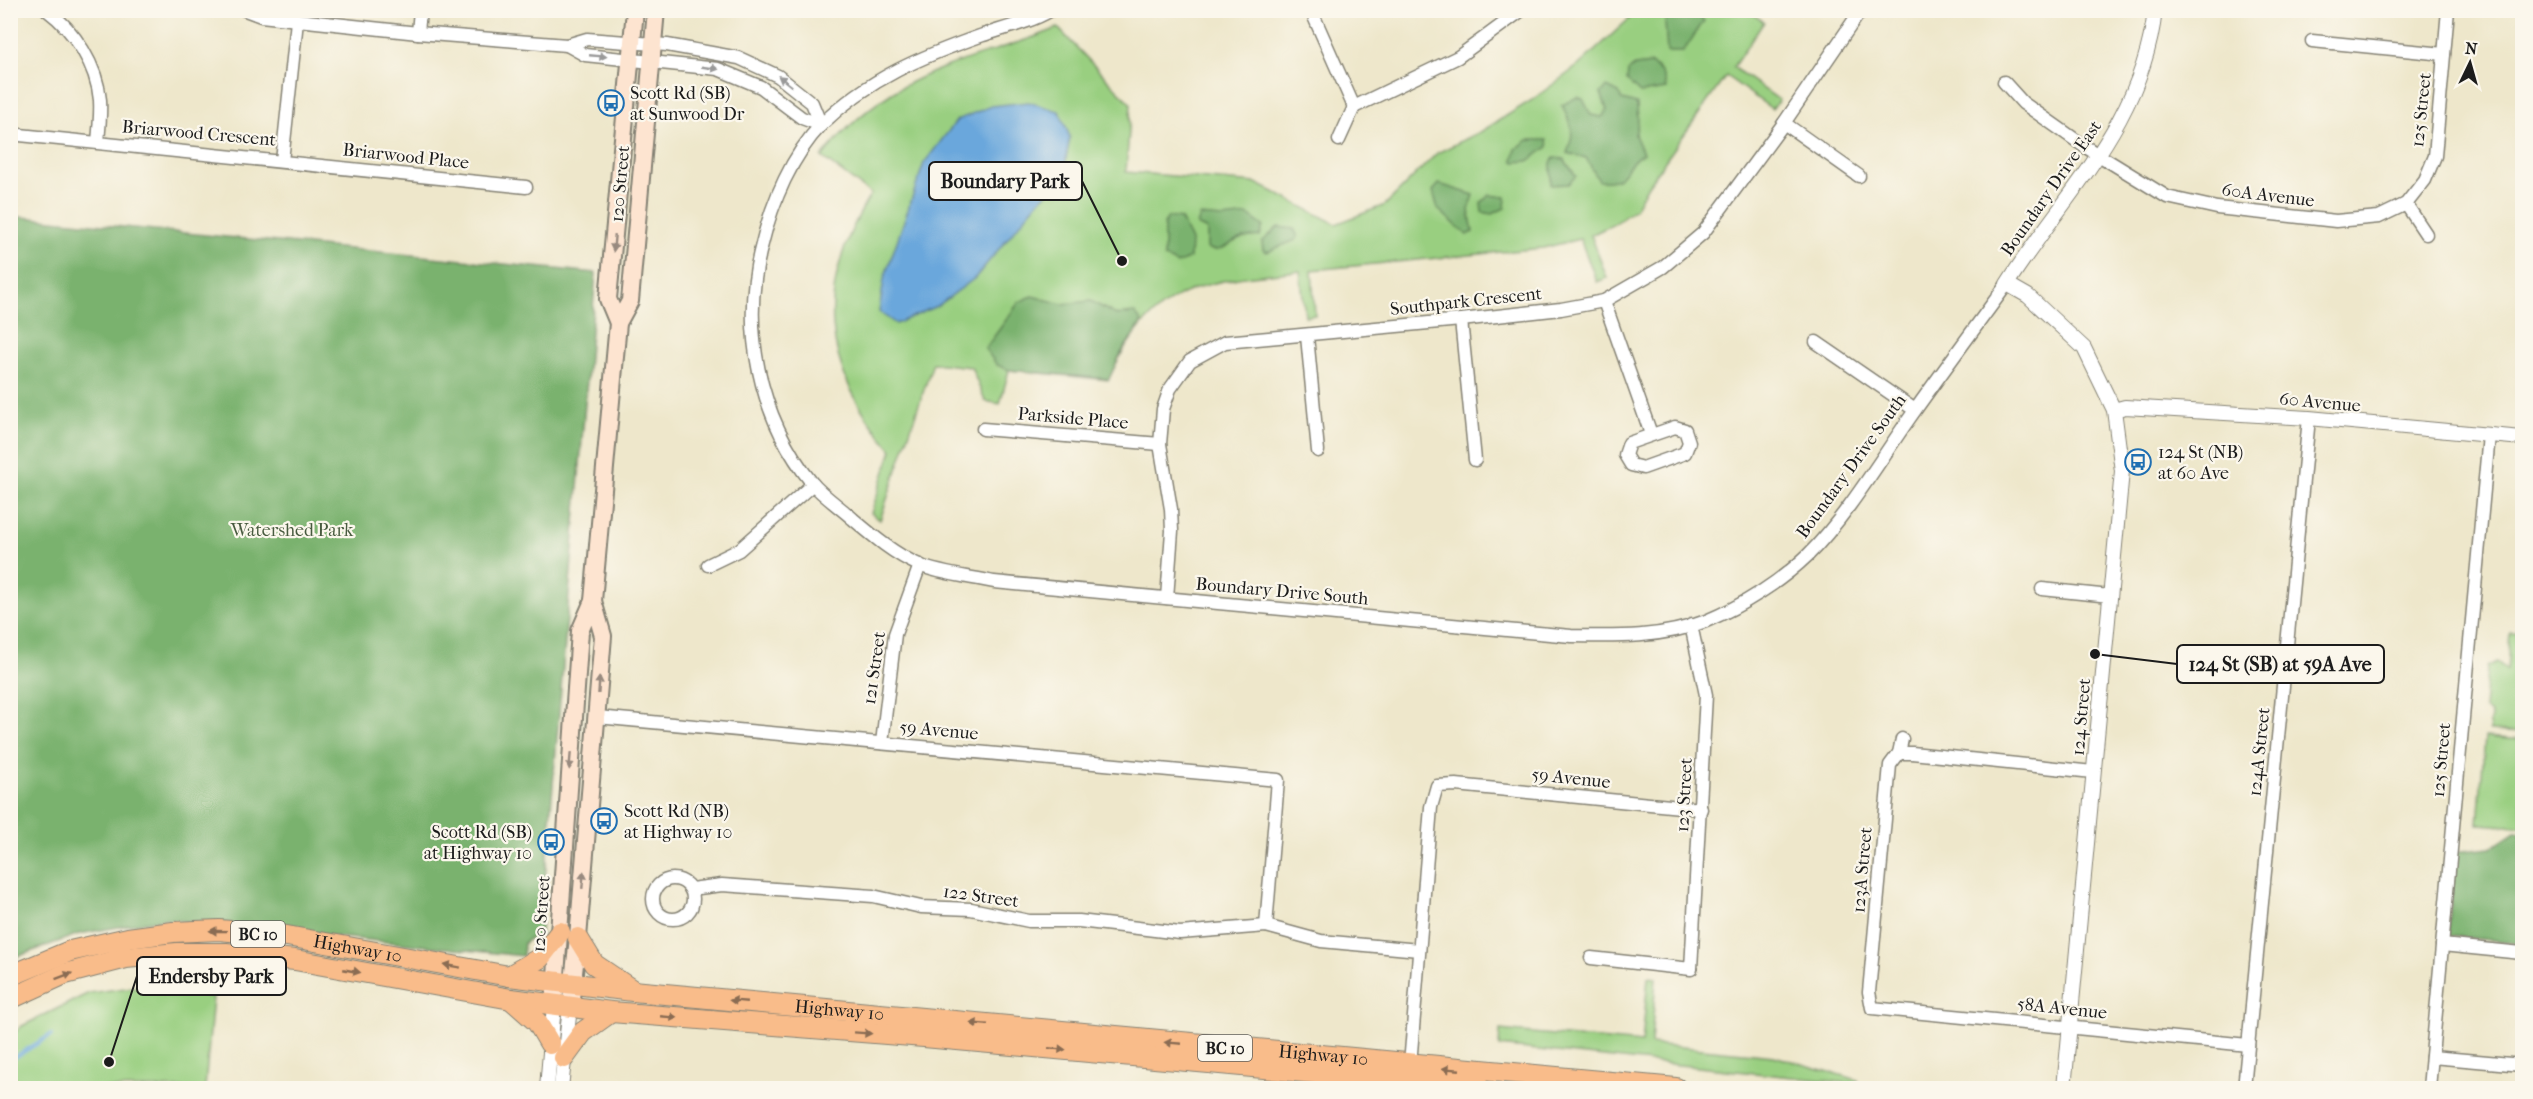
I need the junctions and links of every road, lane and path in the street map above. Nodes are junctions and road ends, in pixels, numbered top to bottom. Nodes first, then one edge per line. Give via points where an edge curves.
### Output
1 (47, 10) edge
2 (245, 10) edge
3 (420, 10) edge
4 (635, 10) edge
5 (656, 10) edge
6 (1051, 10) edge
7 (1311, 10) edge
8 (1522, 10) edge
9 (1861, 10) edge
10 (2155, 10) edge
11 (2448, 10) edge
12 (297, 21) junction
13 (418, 33) junction
14 (2312, 41) dead end
15 (632, 51) junction
16 (652, 53) junction
17 (2444, 54) junction
18 (2004, 82) dead end
19 (1354, 106) junction
20 (1784, 123) junction
21 (821, 125) junction
22 (10, 134) edge
23 (1339, 140) dead end
24 (98, 142) junction
25 (2099, 156) junction
26 (282, 161) junction
27 (1858, 176) dead end
28 (526, 187) dead end
29 (2406, 204) junction
30 (2426, 234) dead end
31 (2007, 284) junction
32 (1604, 301) junction
33 (1461, 320) junction
34 (618, 323) junction
35 (1307, 336) junction
36 (1816, 342) dead end
37 (1915, 410) junction
38 (2114, 411) junction
39 (2309, 418) junction
40 (983, 429) dead end
41 (1652, 434) junction
42 (2489, 435) junction
43 (2523, 438) edge
44 (1160, 444) junction
45 (1318, 451) dead end
46 (1475, 460) dead end
47 (813, 484) junction
48 (708, 565) dead end
49 (920, 566) junction
50 (2042, 589) dead end
51 (2110, 596) junction
52 (1167, 598) junction
53 (593, 601) junction
54 (1691, 625) junction
55 (597, 717) junction
56 (1902, 739) dead end
57 (882, 743) junction
58 (1899, 753) junction
59 (2093, 772) junction
60 (1701, 809) junction
61 (691, 889) dead end
62 (1266, 926) junction
63 (569, 935) junction
64 (2442, 945) junction
65 (1419, 950) junction
66 (2523, 953) edge
67 (1591, 958) dead end
68 (10, 976) edge
69 (509, 976) junction
70 (564, 983) junction
71 (633, 991) junction
72 (10, 999) edge
73 (511, 999) junction
74 (562, 1006) junction
75 (1872, 1008) joint
76 (610, 1012) junction
77 (2069, 1026) junction
78 (2248, 1045) junction
79 (557, 1051) junction
80 (2432, 1057) junction
81 (1410, 1065) junction
82 (2523, 1065) edge
83 (547, 1089) edge
84 (561, 1089) edge
85 (1480, 1089) edge
86 (1676, 1089) edge
87 (2064, 1089) edge
88 (2244, 1089) edge
89 (2429, 1089) edge

1 - 24 street via 78,42 97,84
2 - 12 street
3 - 13 street
4 - 15 main road, 120 Street
5 - 16 main road, 120 Street
6 - 21 street, Boundary Drive South via 901,66
7 - 19 street
8 - 19 street via 1458,57
9 - 20 street, Southpark Crescent
10 - 25 street, Boundary Drive East via 2148,51 2123,114
11 - 17 street, 125 Street
12 - 13 street
12 - 26 street, Briarwood Crescent
13 - 15 street via 567,45 585,55
14 - 17 street
15 - 16 street
15 -> 34 main road, 120 Street via 609,299
16 -> 21 street via 717,69 760,87 802,118
21 -> 16 street via 812,103 778,76 739,58 703,50
16 - 34 main road, 120 Street via 630,301
17 - 29 street, 125 Street via 2435,156 2425,180
18 - 25 street, 60A Avenue via 2023,103
19 - 23 street
20 - 27 street
20 - 32 street, Southpark Crescent via 1702,233 1663,267
21 - 47 street, Boundary Drive South via 800,153 768,222 755,269 752,319 758,370 778,430
22 - 24 street, Briarwood Crescent
24 - 26 street, Briarwood Crescent
25 - 29 street, 60A Avenue via 2168,197 2217,208 2336,221 2379,218
25 - 31 street, Boundary Drive East
26 - 28 street, Briarwood Place
29 - 30 street
31 - 37 street, Boundary Drive South
31 - 38 street, 124 Street via 2028,296 2084,348
32 - 33 street, Southpark Crescent
32 - 41 street
33 - 35 street, Southpark Crescent
33 - 46 street
34 - 53 main road, 120 Street
35 - 44 street, Southpark Crescent via 1225,342 1190,361 1170,389 1163,409
35 - 45 street
36 - 37 street
37 - 54 street, Boundary Drive South via 1854,499 1809,554 1749,599
38 - 39 street, 60 Avenue via 2125,406
38 - 51 street, 124 Street via 2122,471
39 - 42 street, 60 Avenue
39 - 78 street, 124A Street
40 - 44 street, Parkside Place
41 - 41 street via 1629,443 1625,455 1631,465 1643,468 1685,453 1689,442 1684,430 1675,427
42 - 43 street, 60 Avenue
42 - 64 street, 125 Street
44 - 52 street, Southpark Crescent via 1171,509
47 - 48 street via 739,550
47 - 49 street, Boundary Drive South via 879,542
49 - 52 street, Boundary Drive South via 994,582
49 - 57 street, 121 Street via 895,634
50 - 51 street
51 - 59 street, 124 Street
52 - 54 street, Boundary Drive South via 1572,636 1634,637
55 -> 53 main road, 120 Street via 603,636
53 -> 63 main road, 120 Street via 580,631 567,799
54 - 60 street, 123 Street via 1706,696
55 - 57 street, 59 Avenue
63 -> 55 main road, 120 Street
56 - 58 street
57 - 62 street, 59 Avenue via 1278,780
58 - 59 street
58 - 75 street, 123A Street via 1890,765 1863,992
59 - 77 street, 124 Street
60 - 65 street, 59 Avenue via 1456,784 1437,786 1431,807
60 - 67 street, 123 Street via 1691,969
61 - 62 street, 122 Street via 722,885 873,896 921,907 971,909 1029,921 1079,921 1180,933
62 - 65 street, 122 Street via 1321,941
63 - 69 highway
63 - 70 main road, 120 Street
63 - 71 highway via 594,964
64 - 66 street
64 - 80 street, 125 Street
65 - 81 street
69 -> 68 highway, Highway 10 / BC 10 via 287,936 219,930 128,938 70,951
69 - 70 highway, Highway 10 / BC 10
70 - 71 highway, Highway 10 / BC 10
70 - 74 main road, 120 Street
81 -> 71 highway, Highway 10 / BC 10
72 -> 73 highway, Highway 10 / BC 10 via 65,974 126,958 177,953 295,960
73 - 74 highway, Highway 10 / BC 10
73 - 79 highway via 537,1022
74 - 76 highway, Highway 10 / BC 10
74 - 79 street, 120 Street
74 - 79 street, 120 Street
75 - 77 street, 58A Avenue
76 - 79 highway
76 -> 85 highway, Highway 10 / BC 10
77 - 78 street, 58A Avenue
77 - 87 street, 124 Street
78 - 88 street, 124A Street
79 - 83 street, 120 Street
79 - 84 street, 120 Street
80 - 82 street
80 - 89 street, 125 Street
86 -> 81 highway, Highway 10 / BC 10

